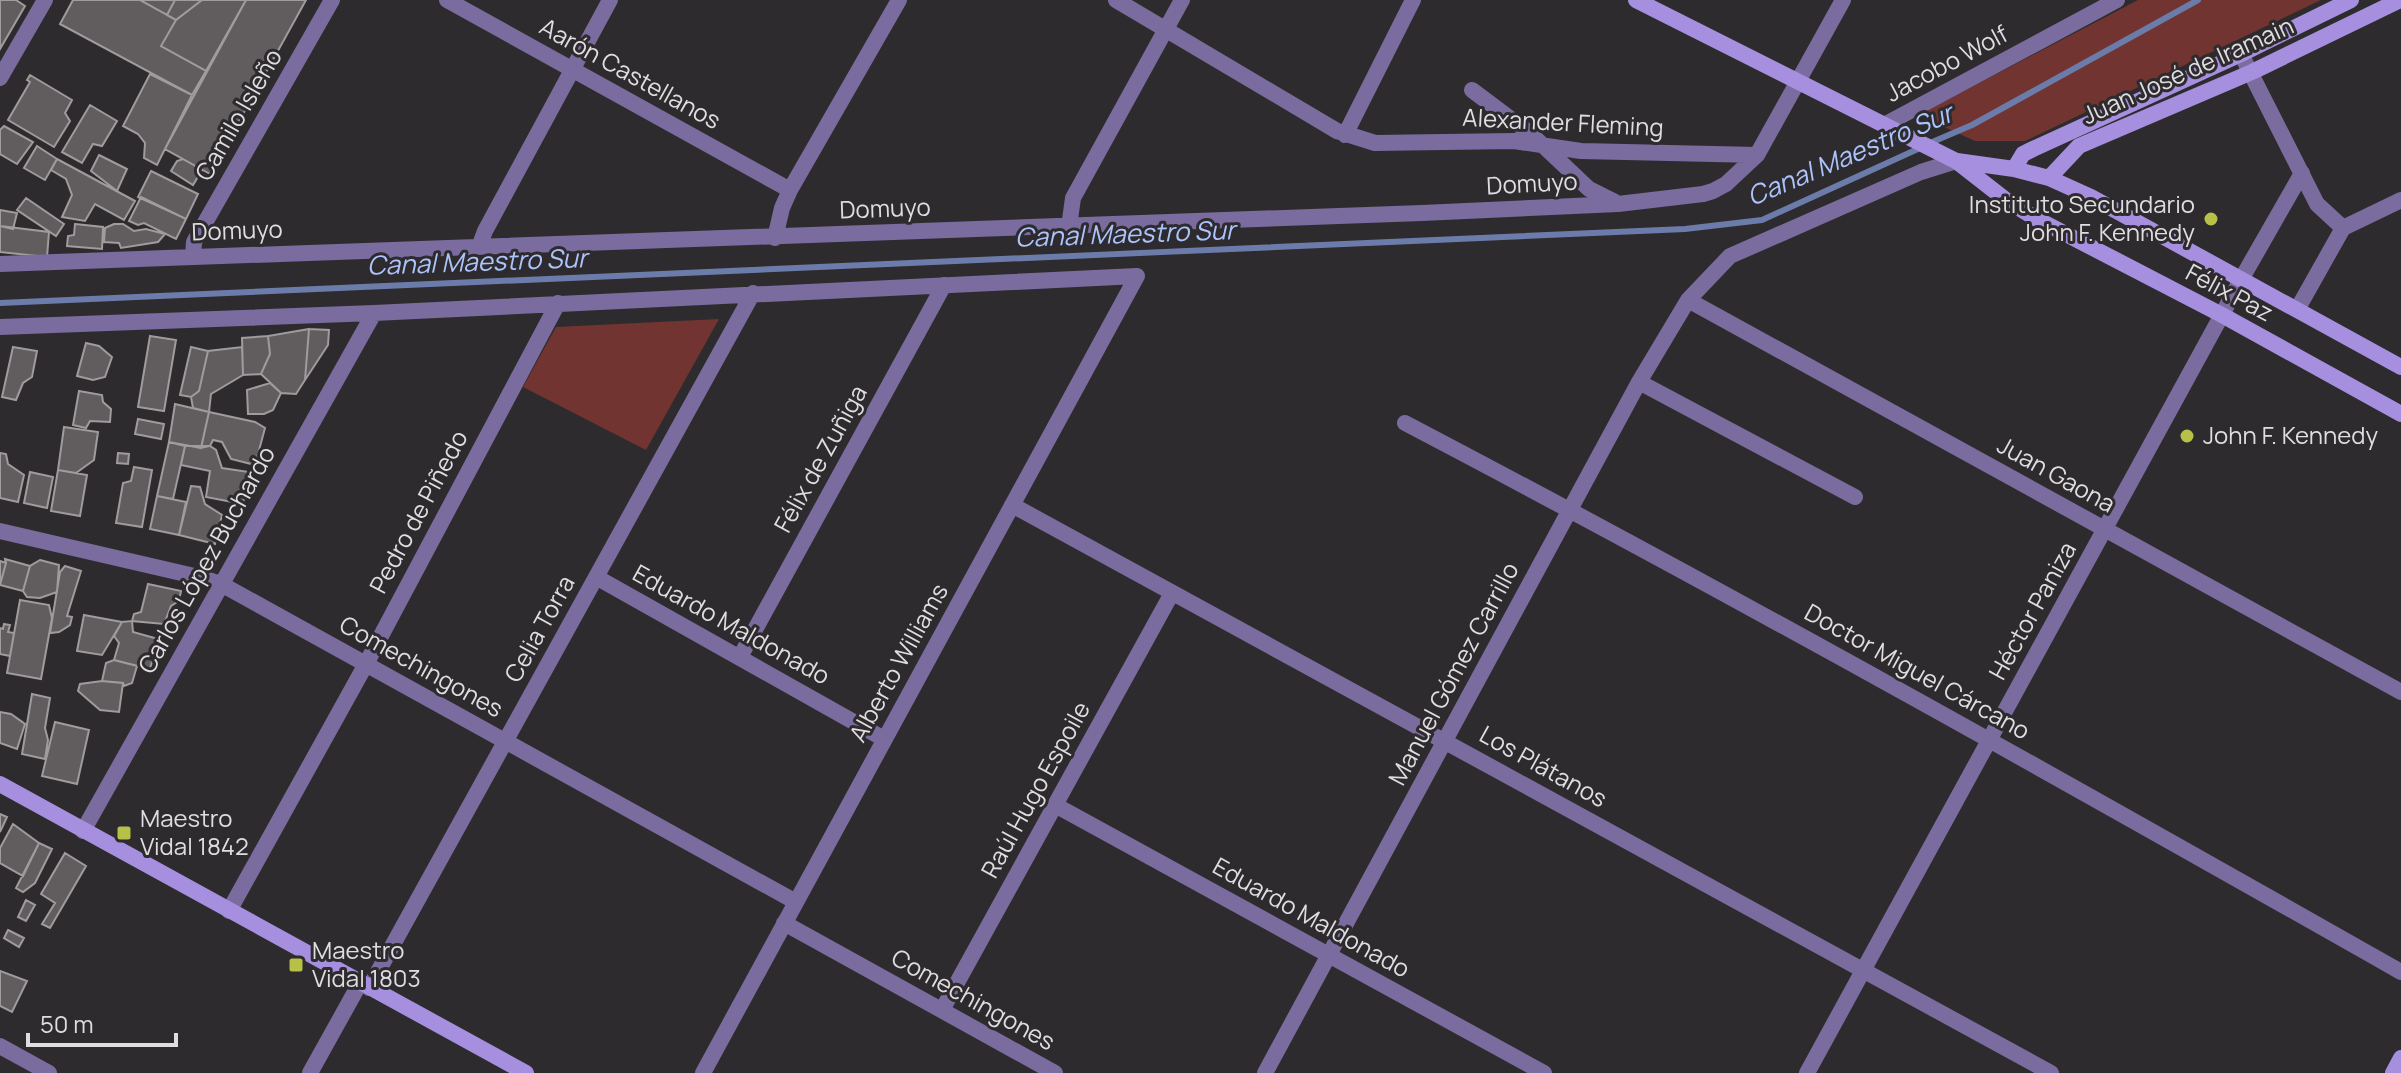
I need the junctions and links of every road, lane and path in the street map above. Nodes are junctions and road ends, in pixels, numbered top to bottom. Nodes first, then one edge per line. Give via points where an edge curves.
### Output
1 (45, 0) edge
2 (332, 0) edge
3 (447, 0) edge
4 (610, 0) edge
5 (899, 0) edge
6 (1116, 0) edge
7 (1182, 0) edge
8 (1413, 0) edge
9 (1636, 0) edge
10 (1843, 0) edge
11 (2117, 0) edge
12 (2351, 0) edge
13 (2400, 0) edge
14 (1166, 28) junction
15 (2241, 54) junction
16 (572, 70) junction
17 (2252, 72) junction
18 (0, 78) edge
19 (1797, 81) junction
20 (1472, 90) dead end
21 (1884, 125) junction
22 (1345, 135) junction
23 (1542, 144) junction
24 (1757, 155) junction
25 (1956, 161) junction
26 (2014, 169) junction
27 (2302, 173) junction
28 (2049, 178) junction
29 (790, 190) junction
30 (2401, 200) edge
31 (1618, 204) junction
32 (1069, 227) junction
33 (2343, 228) junction
34 (775, 238) junction
35 (479, 247) junction
36 (193, 256) junction
37 (0, 264) edge
38 (2242, 278) junction
39 (944, 285) junction
40 (753, 293) junction
41 (1688, 300) junction
42 (558, 303) junction
43 (2298, 308) junction
44 (374, 313) junction
45 (2222, 315) junction
46 (0, 327) edge
47 (2401, 367) edge
48 (1639, 382) junction
49 (2401, 414) edge
50 (1405, 423) dead end
51 (1855, 497) dead end
52 (1012, 505) junction
53 (1571, 509) junction
54 (2105, 529) junction
55 (0, 531) edge
56 (596, 577) junction
57 (221, 584) junction
58 (1172, 593) junction
59 (740, 657) junction
60 (366, 664) junction
61 (2401, 692) edge
62 (884, 739) junction
63 (1990, 739) junction
64 (505, 741) junction
65 (1445, 741) junction
66 (0, 784) edge
67 (1055, 805) junction
68 (83, 831) junction
69 (796, 902) junction
70 (229, 911) junction
71 (784, 923) junction
72 (1329, 955) junction
73 (1864, 969) junction
74 (2401, 972) edge
75 (364, 986) junction
76 (942, 1010) junction
77 (0, 1046) edge
78 (2401, 1058) edge
79 (49, 1073) edge
80 (310, 1073) edge
81 (526, 1073) edge
82 (703, 1073) edge
83 (1055, 1073) edge
84 (1265, 1073) edge
85 (1544, 1073) edge
86 (1807, 1073) edge
87 (2051, 1073) edge
88 (2393, 1073) edge

1 - 18 street
2 - 36 street, Camilo Isleño via 194,242
3 - 16 street, Aarón Castellanos
4 - 16 street
5 - 29 street
6 - 14 street, Alexander Fleming
7 - 14 street
8 - 22 street
9 - 19 main road, Félix Paz
10 - 19 street, Domuyo
11 - 21 street, Jacobo Wolf
12 - 15 main road, Juan José de Iramain
13 - 17 main road, Juan José de Iramain
14 - 22 street, Alexander Fleming
14 - 32 street via 1073,198
15 - 17 street
15 - 26 main road, Juan José de Iramain via 2023,154
16 - 29 street, Aarón Castellanos
16 - 35 street
17 - 27 street
17 - 28 main road, Juan José de Iramain via 2079,146
19 - 21 main road, Félix Paz
19 - 24 street, Domuyo
20 - 23 street
21 - 25 main road, Félix Paz
22 - 23 street, Alexander Fleming via 1375,143
23 - 24 street, Alexander Fleming via 1581,151
23 - 31 street via 1589,189
24 - 31 street, Domuyo via 1726,184 1703,194
25 - 26 main road, Félix Paz
25 - 41 street, Manuel Gómez Carrillo via 1730,256
25 - 45 main road, Félix Paz via 2035,218
26 - 28 main road, Félix Paz
27 - 33 street via 2317,204
27 - 38 street, Héctor Paniza
28 - 38 main road, Félix Paz
29 - 34 street
30 - 33 street
31 - 32 street, Domuyo
32 - 34 street, Domuyo
33 - 43 street
34 - 35 street, Domuyo
35 - 36 street, Domuyo
36 - 37 street, Domuyo
38 - 43 main road, Félix Paz
38 - 45 street, Héctor Paniza
39 - 40 street
39 - 52 street, Alberto Williams via 1137,276
39 - 59 street, Félix de Zuñiga
40 - 42 street
40 - 56 street, Celia Torra
41 - 48 street, Manuel Gómez Carrillo
41 - 54 street, Juan Gaona
42 - 44 street
42 - 60 street, Pedro de Piñedo
43 - 47 main road, Félix Paz
44 - 46 street
44 - 57 street, Carlos López Buchardo
45 - 49 main road, Félix Paz
45 - 54 street, Héctor Paniza
48 - 51 street
48 - 53 street, Manuel Gómez Carrillo
50 - 53 street, Doctor Miguel Cárcano
52 - 58 street, Los Plátanos
52 - 62 street, Alberto Williams
53 - 63 street, Doctor Miguel Cárcano
53 - 65 street, Manuel Gómez Carrillo
54 - 61 street, Juan Gaona
54 - 63 street, Héctor Paniza
55 - 57 street, Comechingones
56 - 59 street, Eduardo Maldonado
56 - 64 street, Celia Torra
57 - 60 street, Comechingones
57 - 68 street, Carlos López Buchardo
58 - 65 street, Los Plátanos
58 - 67 street, Raúl Hugo Espoile
59 - 62 street, Eduardo Maldonado
60 - 64 street, Comechingones
60 - 70 street, Pedro de Piñedo
62 - 69 street, Alberto Williams
63 - 73 street, Héctor Paniza
63 - 74 street, Doctor Miguel Cárcano
64 - 69 street, Comechingones
64 - 75 street, Celia Torra
65 - 72 street, Manuel Gómez Carrillo
65 - 73 street, Los Plátanos
66 - 68 main road
67 - 72 street, Eduardo Maldonado
67 - 76 street, Raúl Hugo Espoile
68 - 70 main road
69 - 71 street, Alberto Williams
70 - 75 main road
71 - 76 street, Comechingones
71 - 82 street, Alberto Williams
72 - 84 street, Manuel Gómez Carrillo
72 - 85 street, Eduardo Maldonado
73 - 86 street, Héctor Paniza
73 - 87 street, Los Plátanos
75 - 80 street, Celia Torra
75 - 81 main road
76 - 83 street, Comechingones
77 - 79 street
78 - 88 main road

